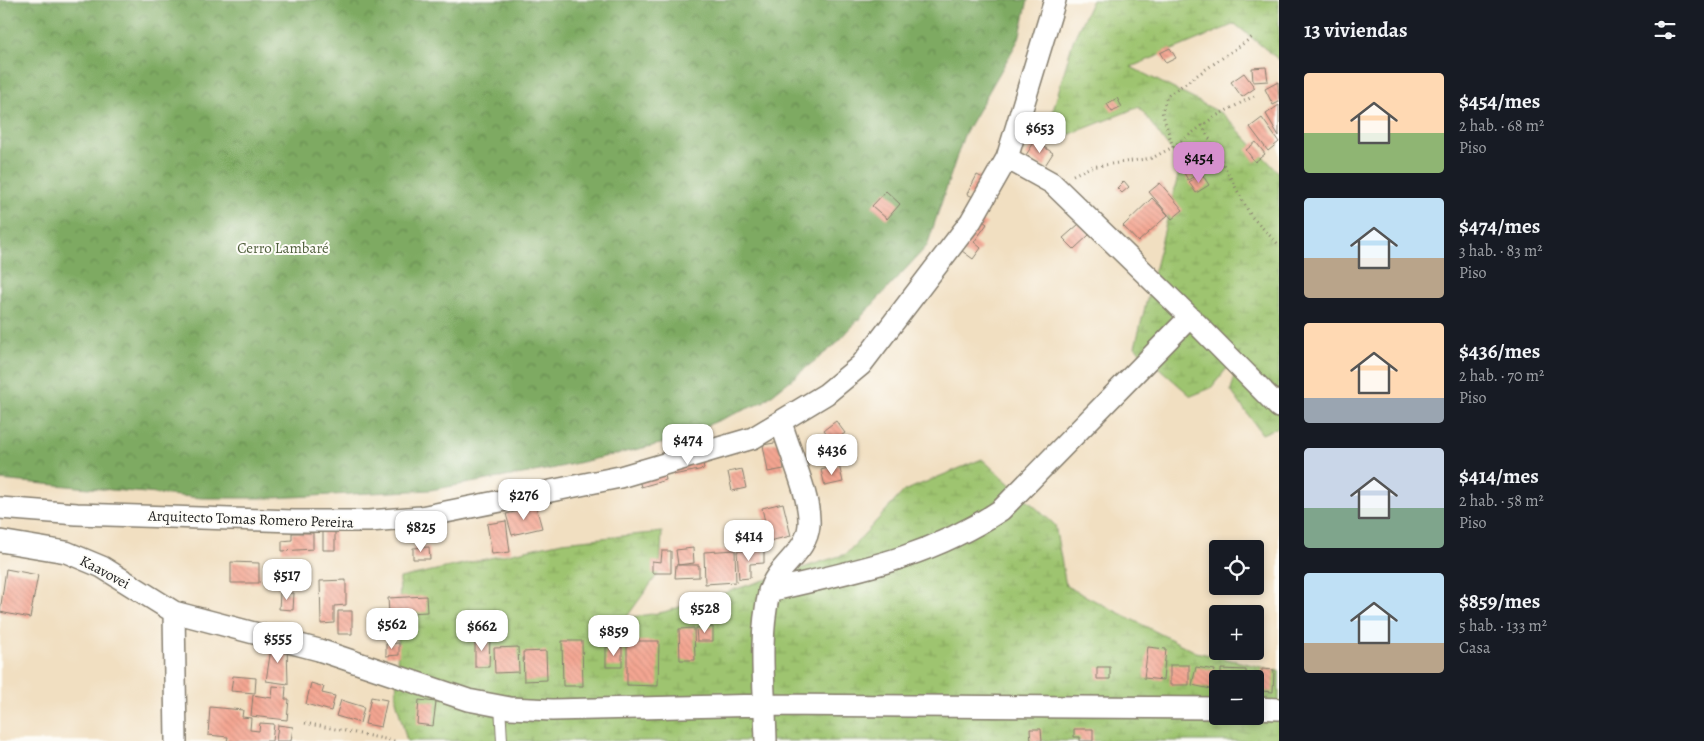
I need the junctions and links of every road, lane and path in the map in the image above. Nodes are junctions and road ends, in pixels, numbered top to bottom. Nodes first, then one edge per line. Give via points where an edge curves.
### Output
1 (1055, 0) edge
2 (1254, 36) dead end
3 (1256, 95) dead end
4 (1202, 125) junction
5 (1173, 147) junction
6 (1007, 158) junction
7 (1052, 183) junction
8 (1279, 245) edge
9 (1190, 317) junction
10 (1279, 407) edge
11 (781, 422) junction
12 (0, 508) edge
13 (0, 541) edge
14 (769, 591) junction
15 (174, 612) junction
16 (500, 705) junction
17 (765, 705) junction
18 (1209, 708) edge
19 (1264, 708) edge
20 (1279, 708) edge
21 (305, 723) dead end
22 (176, 741) edge
23 (395, 741) edge
24 (502, 741) edge
25 (766, 741) edge

1 - 6 street, Arquitecto Tomas Romero Pereira
2 - 5 path via 1167,96 1162,112
3 - 4 path
4 - 5 path
4 - 8 path via 1252,216
5 - 7 path via 1152,158 1091,167
6 - 7 street
6 - 11 street, Arquitecto Tomas Romero Pereira via 971,221 861,365 826,394
7 - 9 street
9 - 10 street
9 - 14 street via 1001,510 974,528 916,554 851,573
11 - 12 street, Arquitecto Tomas Romero Pereira via 753,438 620,477 421,517 369,522 294,521 77,514
11 - 14 street via 809,523 808,534 797,555 782,567
13 - 15 street, Kaavovei via 66,552 102,567
14 - 17 street via 763,631
15 - 16 street, Kaavovei via 319,650 468,700
15 - 22 street
16 - 17 street, Kaavovei via 552,710
16 - 24 lane
17 - 18 street, Kaavovei
17 - 25 street
19 - 20 street
21 - 23 path

